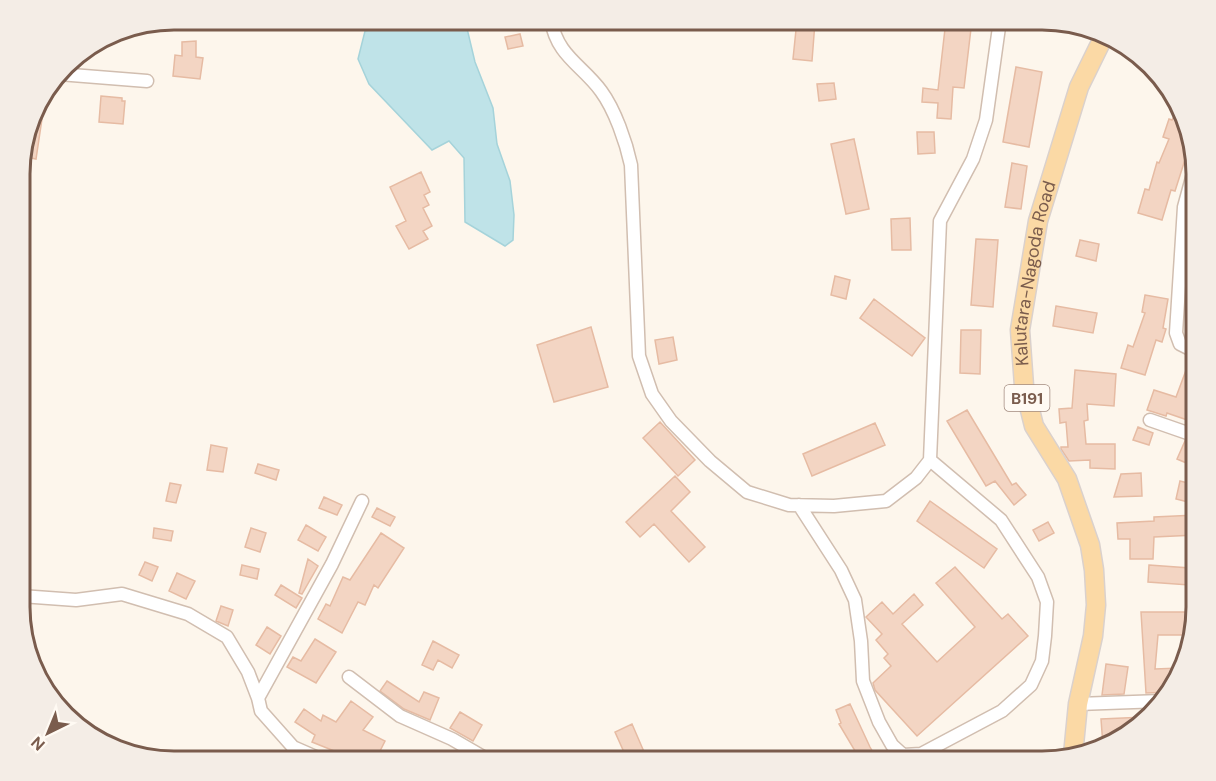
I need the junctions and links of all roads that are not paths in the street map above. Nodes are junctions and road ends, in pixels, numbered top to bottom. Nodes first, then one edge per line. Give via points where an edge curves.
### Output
1 (553, 30) edge
2 (999, 30) edge
3 (1101, 43) edge
4 (70, 75) edge
5 (147, 81) dead end
6 (1186, 200) edge
7 (1184, 207) joint
8 (1186, 347) edge
9 (1150, 420) dead end
10 (1186, 433) edge
11 (930, 460) junction
12 (362, 501) dead end
13 (799, 505) junction
14 (30, 597) edge
15 (349, 677) dead end
16 (258, 699) junction
17 (1151, 701) edge
18 (1078, 704) junction
19 (1074, 747) edge
20 (299, 751) edge
21 (473, 751) edge
22 (898, 751) edge
23 (927, 751) edge

1 - 13 street via 565,54 602,92 625,140 631,165 639,356 652,394 710,461 747,492
2 - 11 street via 986,120 973,159 940,221
3 - 18 main road, Kalutara-Nagoda Road / B191 via 1079,87 1038,221 1020,330 1024,386 1034,426 1067,479 1090,545 1094,570 1093,636
4 - 5 street
6 - 7 street
7 - 8 street via 1176,333 1180,344
9 - 10 street
11 - 13 street via 916,478 886,501
11 - 23 street via 1000,520 1038,577 1047,603 1042,661 1031,685 1002,711
12 - 16 street
13 - 22 street via 841,570 855,600 863,681 879,722
14 - 16 street via 76,600 122,594 188,614 227,638 248,672
15 - 21 street via 400,716
16 - 20 street via 261,711
17 - 18 street
18 - 19 main road, Kalutara-Nagoda Road / B191

